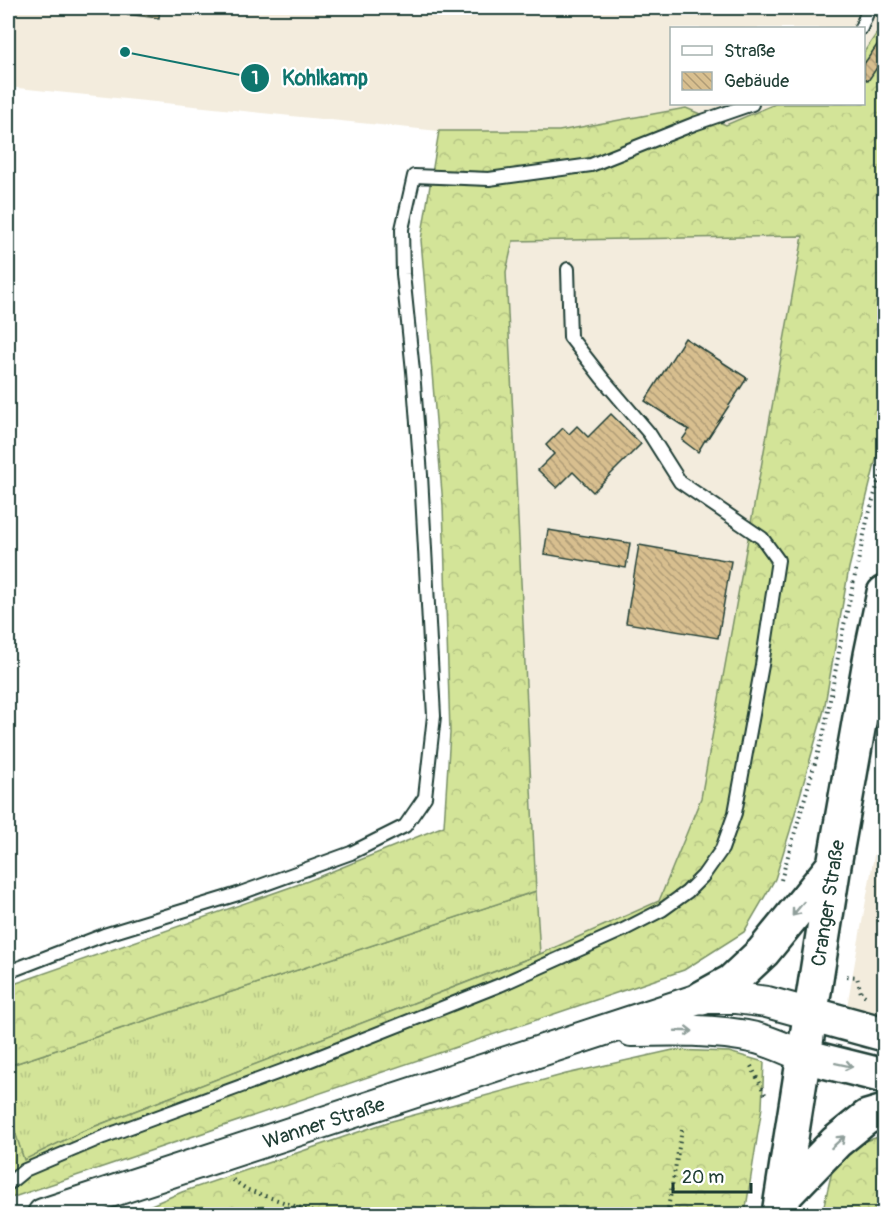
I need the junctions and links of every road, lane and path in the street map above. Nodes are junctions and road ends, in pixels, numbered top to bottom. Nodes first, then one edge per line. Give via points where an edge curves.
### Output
1 (869, 8) edge
2 (861, 27) edge
3 (749, 105) edge
4 (568, 269) dead end
5 (885, 462) edge
6 (885, 592) edge
7 (834, 865) junction
8 (779, 888) dead end
9 (8, 972) edge
10 (857, 977) dead end
11 (702, 998) junction
12 (869, 999) dead end
13 (811, 1014) junction
14 (604, 1031) junction
15 (885, 1034) edge
16 (804, 1056) junction
17 (885, 1076) edge
18 (885, 1112) edge
19 (682, 1130) dead end
20 (213, 1159) junction
21 (8, 1184) edge
22 (780, 1206) edge
23 (43, 1215) edge
24 (318, 1215) edge
25 (667, 1215) edge

1 - 2 lane
3 - 9 lane via 591,165 489,179 414,176 402,229 434,716 425,797 405,826 351,853 238,894 104,935
4 - 21 lane via 570,337 649,433 680,482 762,538 778,560 735,813 722,849 687,892 623,930 500,985 103,1137 25,1170
5 - 8 path via 843,625 824,732
6 - 7 main road, Cranger Straße
7 -> 11 main road via 764,952 731,982
7 - 13 main road, Cranger Straße
10 - 12 path via 861,993
11 - 13 street, Wanner Straße via 767,1002
11 - 14 street, Wanner Straße
13 - 15 main road
13 - 16 main road, Cranger Straße
14 -> 16 street, Wanner Straße via 687,1030 743,1036
14 - 20 street, Wanner Straße
16 -> 17 main road
16 - 22 main road, Cranger Straße
22 -> 18 main road via 836,1143 867,1117
19 - 25 path
20 - 23 street, Wanner Straße
20 - 24 path via 232,1180 248,1190

